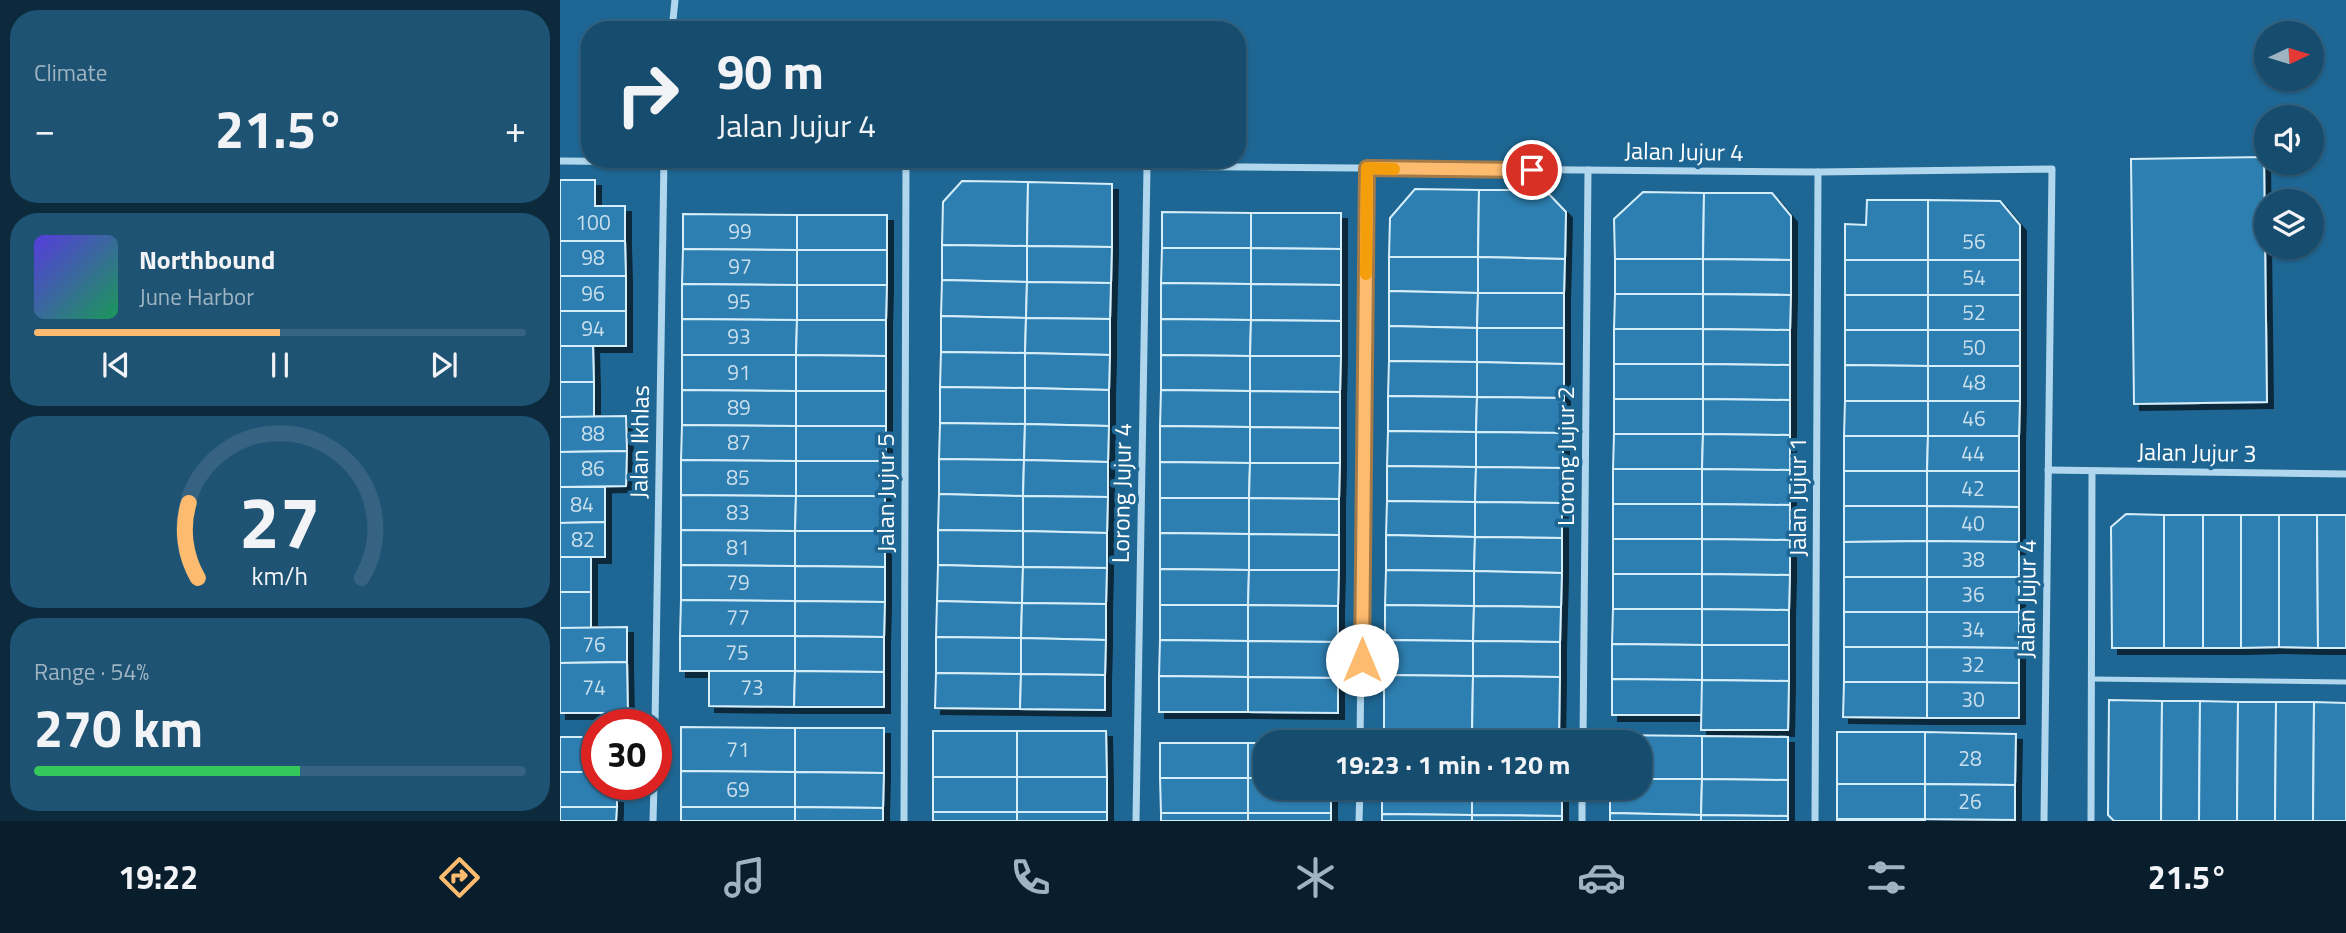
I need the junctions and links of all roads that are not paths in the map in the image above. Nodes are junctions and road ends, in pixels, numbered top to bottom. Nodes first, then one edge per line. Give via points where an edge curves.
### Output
1 (675, 0) edge
2 (674, 21) edge
3 (560, 162) edge
4 (581, 162) edge
5 (1246, 167) edge
6 (664, 168) edge
7 (906, 168) edge
8 (1147, 168) edge
9 (1367, 168) junction
10 (1588, 170) junction
11 (1818, 172) junction
12 (2048, 470) junction
13 (2092, 471) junction
14 (2346, 474) edge
15 (2092, 679) junction
16 (2346, 682) edge
17 (655, 709) edge
18 (1360, 730) edge
19 (1583, 730) edge
20 (654, 800) edge
21 (1360, 800) edge
22 (1582, 800) edge
23 (653, 821) edge
24 (904, 821) edge
25 (1136, 821) edge
26 (1359, 821) edge
27 (1582, 821) edge
28 (1815, 821) edge
29 (2044, 821) edge
30 (2091, 821) edge

1 - 2 street
3 - 4 street, Jalan Jujur 4
5 - 9 street, Jalan Jujur 4
6 - 17 street, Jalan Ikhlas
7 - 24 street, Jalan Jujur 5
8 - 25 street, Lorong Jujur 4
9 - 10 street, Jalan Jujur 4
9 - 18 street
10 - 11 street, Jalan Jujur 4
10 - 19 street, Lorong Jujur 2
11 - 12 street, Jalan Jujur 4 via 2052,169
11 - 28 street, Jalan Jujur 1
12 - 13 street, Jalan Jujur 3
12 - 29 street, Jalan Jujur 4
13 - 14 street, Jalan Jujur 3
13 - 15 street
15 - 16 lane
15 - 30 street
20 - 23 street
21 - 26 street
22 - 27 street

